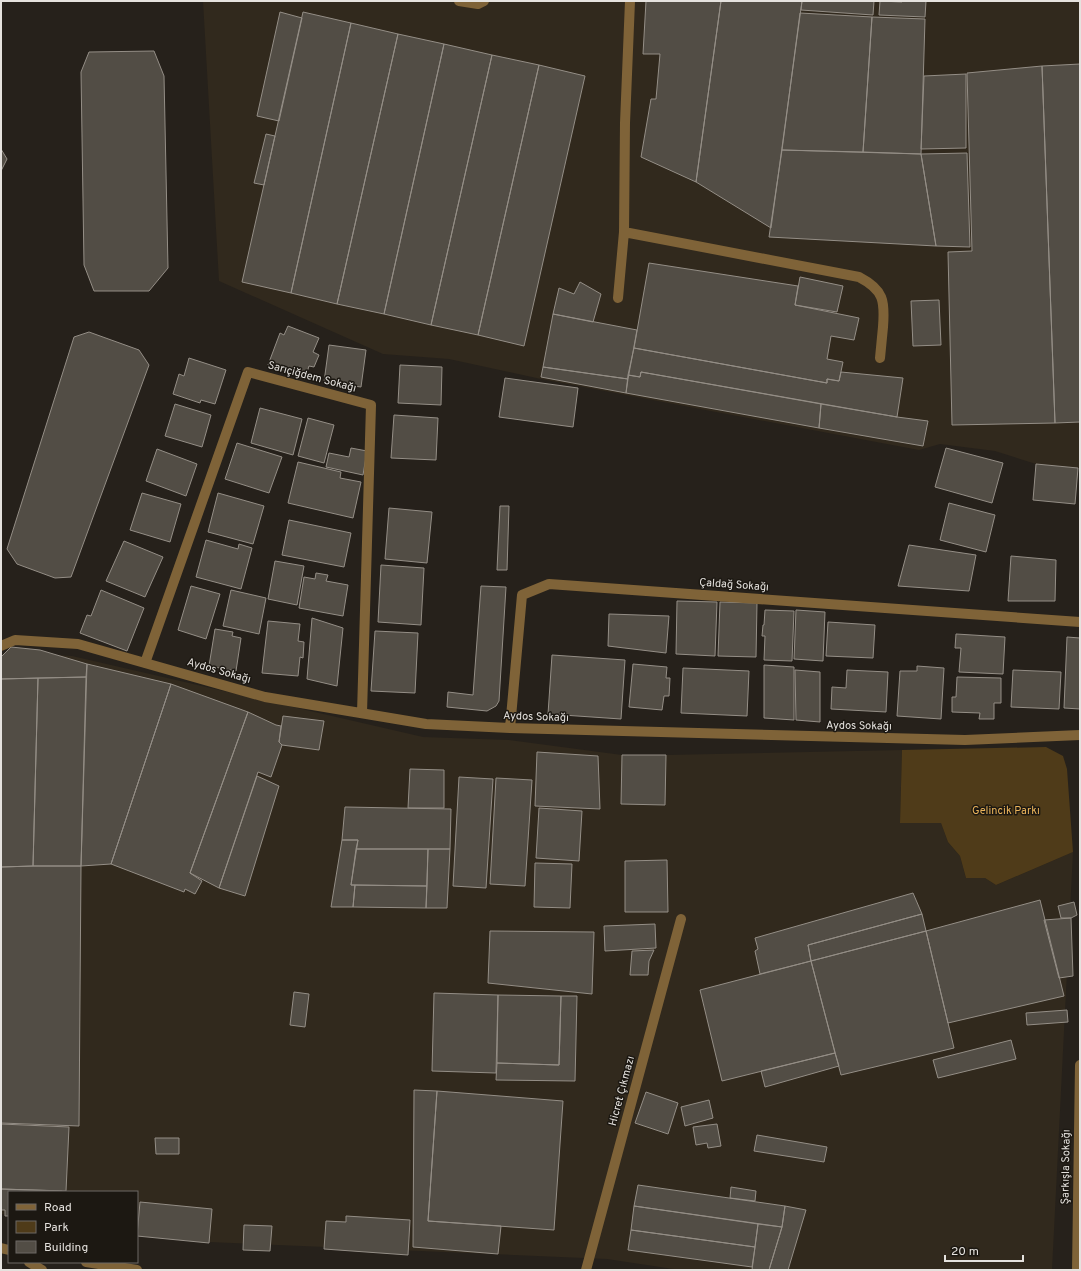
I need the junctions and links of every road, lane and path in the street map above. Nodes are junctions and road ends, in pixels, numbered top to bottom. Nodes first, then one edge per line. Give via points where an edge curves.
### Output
1 (459, 1) edge
2 (484, 1) edge
3 (630, 1) edge
4 (624, 232) junction
5 (618, 298) dead end
6 (880, 358) dead end
7 (1080, 622) edge
8 (1, 646) edge
9 (145, 663) junction
10 (362, 713) junction
11 (510, 728) junction
12 (1080, 735) edge
13 (681, 919) dead end
14 (1080, 1064) edge
15 (31, 1263) edge
16 (92, 1263) edge
17 (42, 1270) edge
18 (137, 1270) edge
19 (586, 1270) edge
20 (1077, 1270) edge

1 - 2 street via 478,4
3 - 4 street
4 - 5 street
4 - 6 street via 859,277 877,290 885,307
7 - 11 street, Çaldağ Sokağı via 549,584 522,595
8 - 9 street, Aydos Sokağı via 15,640 78,644
9 - 10 street, Aydos Sokağı via 264,696
9 - 10 street, Sarıçiğdem Sokağı via 248,372 371,405
10 - 11 street, Aydos Sokağı via 426,724
11 - 12 street, Aydos Sokağı via 965,740
13 - 19 street, Hicret Çıkmazı
14 - 20 street, Şarkışla Sokağı
15 - 17 street
16 - 18 street

